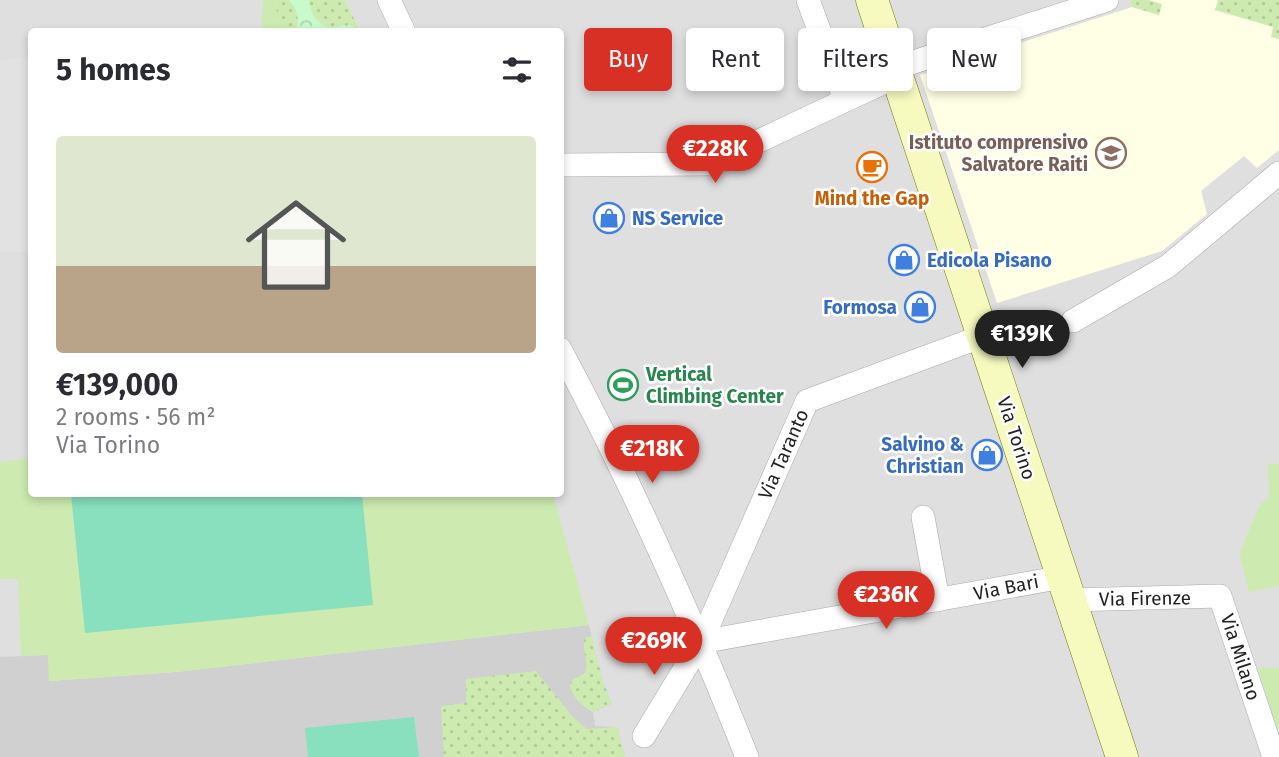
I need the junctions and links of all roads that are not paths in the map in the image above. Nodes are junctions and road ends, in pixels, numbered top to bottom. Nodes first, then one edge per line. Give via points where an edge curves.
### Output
1 (389, 0) edge
2 (808, 0) edge
3 (872, 0) edge
4 (1107, 0) edge
5 (402, 28) edge
6 (881, 28) edge
7 (913, 66) edge
8 (861, 91) edge
9 (902, 91) edge
10 (845, 100) junction
11 (564, 165) edge
12 (1279, 173) edge
13 (1073, 321) dead end
14 (983, 336) junction
15 (564, 356) edge
16 (923, 517) dead end
17 (1066, 588) junction
18 (1220, 596) joint
19 (939, 600) junction
20 (701, 642) junction
21 (644, 736) dead end
22 (747, 757) edge
23 (1122, 757) edge
24 (1274, 757) edge

1 - 5 street
2 - 10 street
3 - 6 street, Via Torino
4 - 7 street
8 - 10 street
9 - 14 street, Via Torino
10 - 11 street via 710,164
12 - 13 street via 1168,266
14 - 17 street, Via Torino
14 - 20 street, Via Taranto via 807,401
15 - 20 street
16 - 19 street
17 - 18 street, Via Firenze
17 - 19 street, Via Bari
17 - 23 street, Via Torino
18 - 24 street, Via Milano
19 - 20 street, Via Bari
20 - 21 street, Via Taranto
20 - 22 street

